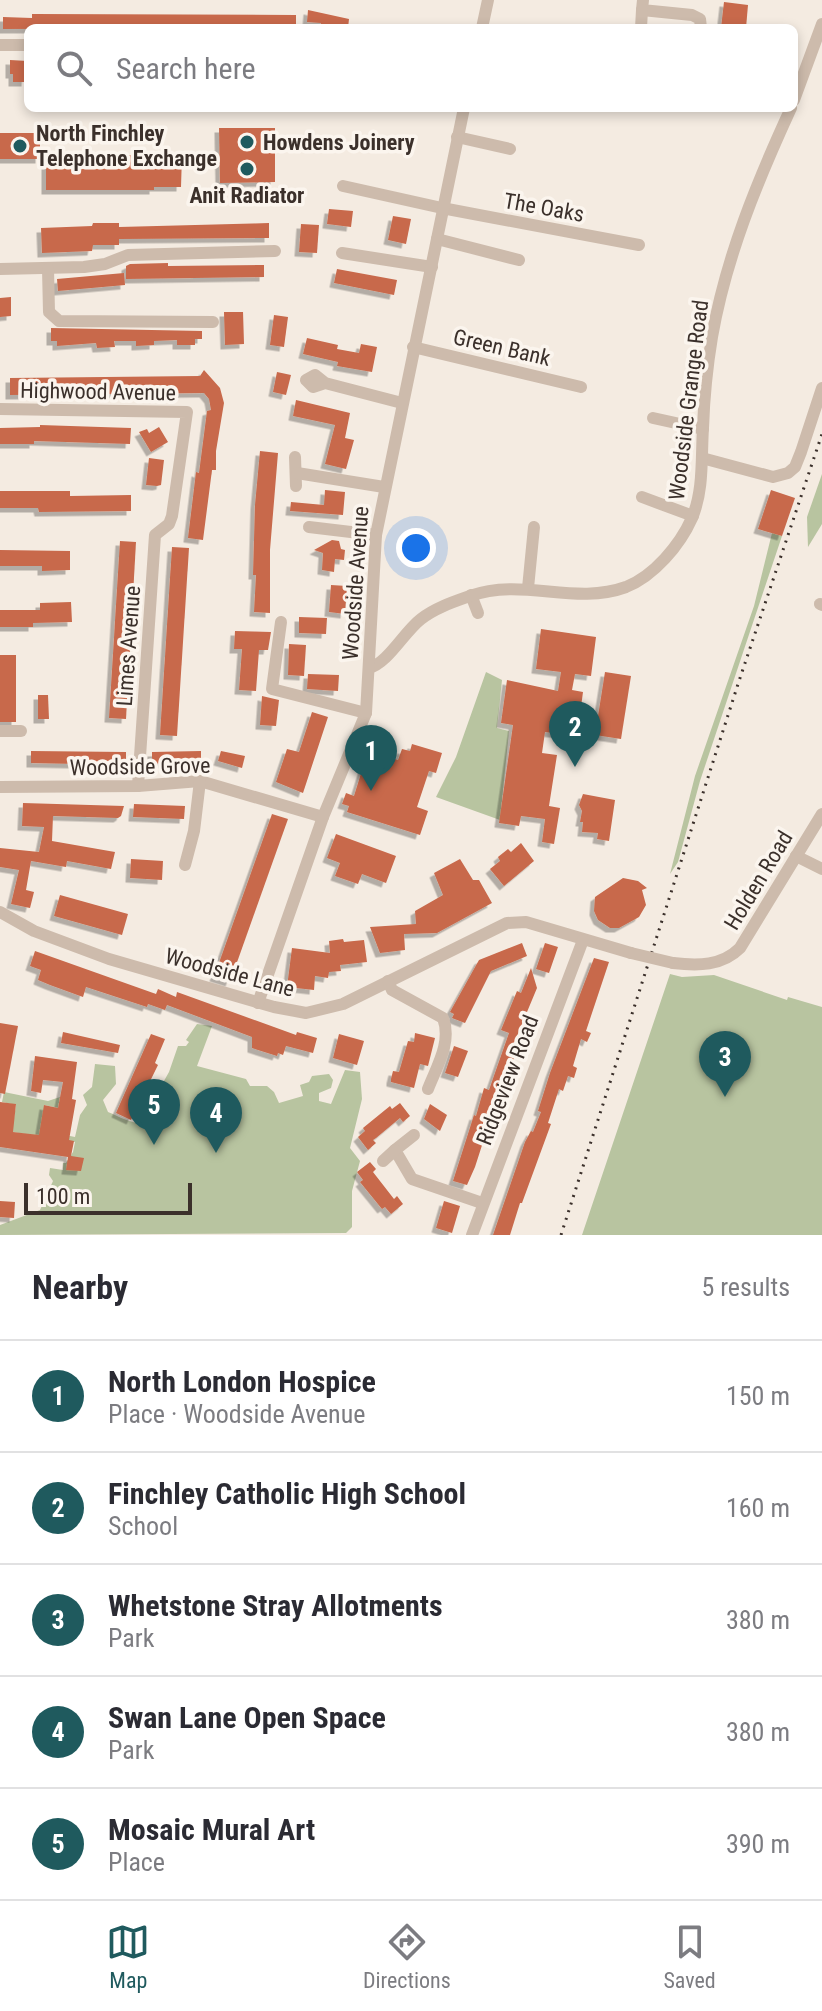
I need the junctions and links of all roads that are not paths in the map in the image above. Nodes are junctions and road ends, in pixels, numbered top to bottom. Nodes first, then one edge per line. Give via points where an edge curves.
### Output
1 (488, 0) edge
2 (643, 5) edge
3 (483, 24) edge
4 (701, 24) edge
5 (822, 24) edge
6 (0, 45) edge
7 (24, 45) edge
8 (798, 89) edge
9 (463, 112) edge
10 (789, 112) edge
11 (457, 137) junction
12 (510, 149) dead end
13 (343, 186) dead end
14 (442, 208) junction
15 (437, 239) junction
16 (639, 245) dead end
17 (275, 251) dead end
18 (342, 253) dead end
19 (519, 260) dead end
20 (432, 267) junction
21 (0, 269) edge
22 (48, 269) junction
23 (213, 322) dead end
24 (413, 347) junction
25 (325, 383) dead end
26 (581, 387) dead end
27 (822, 388) edge
28 (402, 403) junction
29 (0, 409) edge
30 (653, 418) dead end
31 (703, 429) junction
32 (295, 457) dead end
33 (702, 458) junction
34 (384, 487) junction
35 (642, 497) dead end
36 (172, 516) joint
37 (693, 516) junction
38 (309, 527) dead end
39 (534, 527) dead end
40 (376, 535) junction
41 (528, 588) junction
42 (471, 595) junction
43 (478, 613) dead end
44 (281, 622) dead end
45 (369, 668) junction
46 (366, 713) junction
47 (0, 731) edge
48 (21, 731) dead end
49 (200, 781) junction
50 (138, 786) junction
51 (0, 787) edge
52 (822, 814) edge
53 (323, 817) junction
54 (796, 856) junction
55 (185, 865) dead end
56 (822, 869) edge
57 (0, 912) edge
58 (583, 940) junction
59 (388, 981) junction
60 (258, 1003) junction
61 (428, 1089) dead end
62 (414, 1135) dead end
63 (395, 1150) junction
64 (383, 1161) dead end
65 (482, 1203) junction
66 (472, 1235) edge

1 - 3 street
2 - 4 street via 692,15
5 - 8 street
6 - 7 street
9 - 11 street, Woodside Avenue
10 - 31 street, Woodside Grange Road via 733,251 712,338
11 - 12 street
11 - 14 street, Woodside Avenue
13 - 14 street, The Oaks
14 - 15 street, Woodside Avenue
14 - 16 street, The Oaks
15 - 19 street
15 - 20 street, Woodside Avenue
17 - 22 street via 128,255 105,264
18 - 20 street
20 - 24 street, Woodside Avenue
21 - 22 street
22 - 23 street via 49,312 59,321
24 - 26 street, Green Bank
24 - 28 street, Woodside Avenue
25 - 28 street
27 - 33 street via 795,467 788,473 773,477
28 - 34 street, Woodside Avenue
29 - 36 street, Highwood Avenue via 187,412
30 - 31 street
31 - 33 street, Woodside Grange Road
32 - 34 street via 296,480
33 - 37 street, Woodside Grange Road
34 - 40 street, Woodside Avenue
35 - 37 street
36 - 50 street, Limes Avenue via 155,535
37 - 41 street, Woodside Grange Road via 661,562 627,586 587,594
38 - 40 street
39 - 41 street
40 - 45 street, Woodside Avenue
41 - 42 street, Woodside Grange Road via 495,588
42 - 43 street
42 - 45 street, Woodside Grange Road via 423,617 380,664
44 - 46 street via 272,689
45 - 46 street, Woodside Avenue
46 - 53 street, Woodside Avenue
47 - 48 street
49 - 50 street, Woodside Grove
49 - 53 street, Woodside Grove
49 - 55 street
50 - 51 street, Woodside Grove
52 - 54 street, Holden Road
53 - 60 street, Woodside Avenue
54 - 56 street
54 - 58 street, Holden Road, bridge via 733,955 709,964 673,963
57 - 60 street, Woodside Lane via 109,959
58 - 59 street, Woodside Lane via 526,922 507,923
58 - 65 street, Ridgeview Road
59 - 60 street, Woodside Lane via 315,1012
59 - 61 street via 392,990 443,1018 446,1041
62 - 63 street
63 - 64 street
63 - 65 street via 412,1179
65 - 66 street, Ridgeview Road

